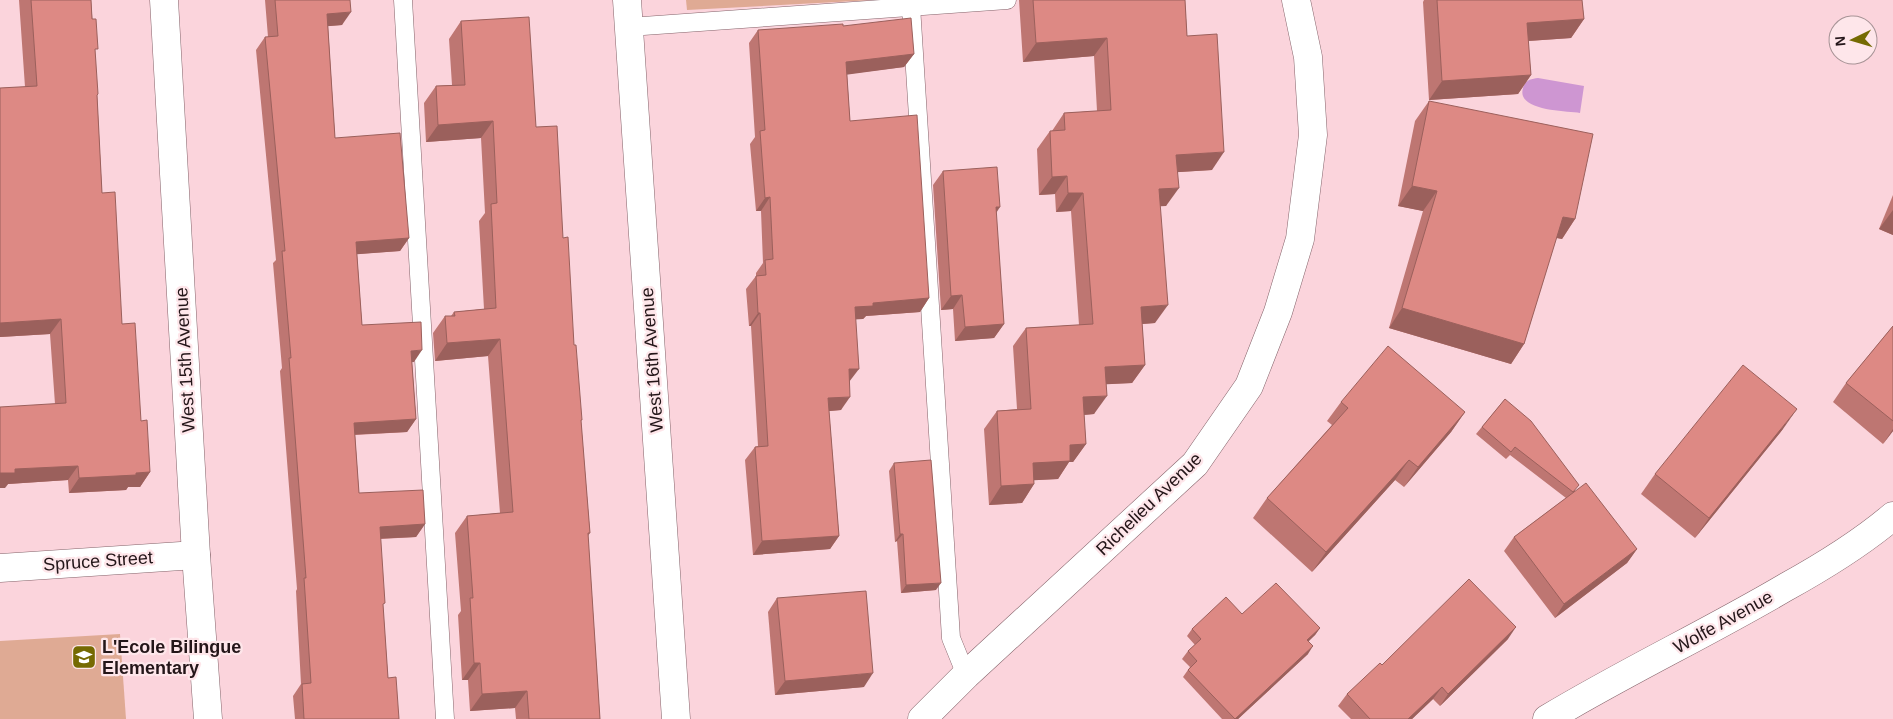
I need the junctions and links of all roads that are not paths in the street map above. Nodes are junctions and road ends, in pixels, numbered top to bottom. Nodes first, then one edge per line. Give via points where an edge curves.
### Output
1 (164, 0) edge
2 (403, 0) edge
3 (628, 0) edge
4 (1007, 0) edge
5 (1296, 0) edge
6 (911, 6) junction
7 (629, 27) junction
8 (1893, 516) edge
9 (196, 554) junction
10 (0, 568) edge
11 (966, 675) junction
12 (208, 719) edge
13 (444, 719) edge
14 (676, 719) edge
15 (922, 719) edge
16 (1547, 719) edge

1 - 9 street, West 15th Avenue
2 - 13 lane
3 - 7 street, West 16th Avenue
4 - 6 lane
5 - 11 street, Richelieu Avenue via 1308,57 1313,135 1300,239 1278,312 1249,386 1195,464
6 - 7 lane
6 - 11 lane via 951,638
7 - 14 street, West 16th Avenue
8 - 16 street, Wolfe Avenue via 1846,553
9 - 10 street, Spruce Street
9 - 12 street, West 15th Avenue
11 - 15 street, Richelieu Avenue

